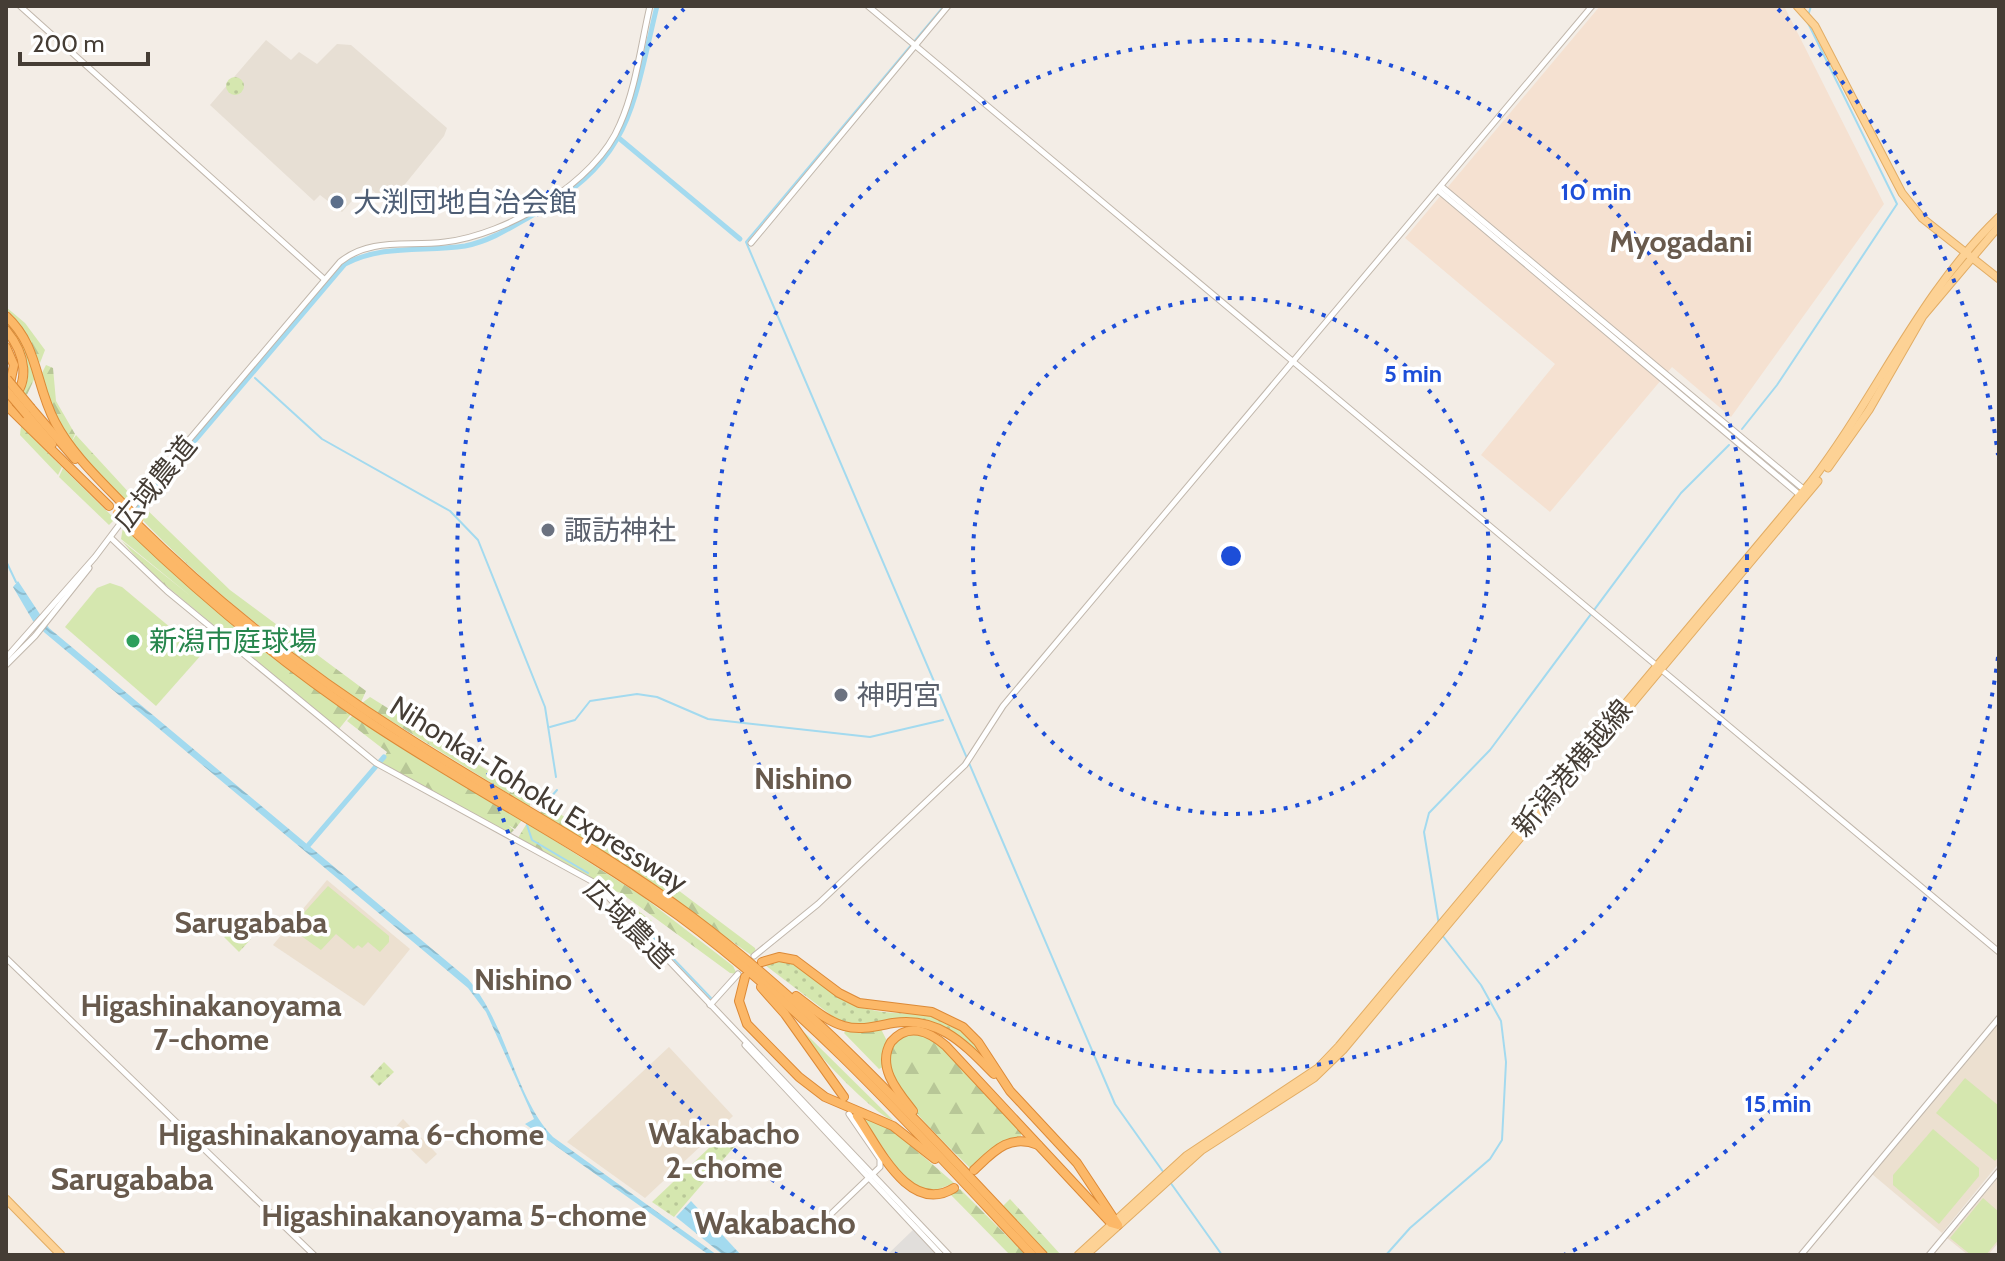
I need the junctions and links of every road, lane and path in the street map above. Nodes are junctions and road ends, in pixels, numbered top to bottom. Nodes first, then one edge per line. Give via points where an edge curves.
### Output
1 (20, 6) edge
2 (650, 6) edge
3 (868, 6) edge
4 (948, 6) edge
5 (1592, 6) edge
6 (1797, 6) edge
7 (914, 45) junction
8 (1441, 189) junction
9 (1999, 217) edge
10 (1999, 226) edge
11 (751, 243) dead end
12 (1967, 255) junction
13 (324, 279) junction
14 (1999, 279) edge
15 (6, 316) edge
16 (6, 330) edge
17 (6, 347) edge
18 (1291, 360) junction
19 (6, 379) edge
20 (6, 390) edge
21 (6, 405) edge
22 (29, 411) junction
23 (1804, 494) junction
24 (109, 506) junction
25 (120, 508) junction
26 (111, 538) junction
27 (35, 631) junction
28 (6, 658) edge
29 (6, 665) edge
30 (1660, 668) junction
31 (544, 825) junction
32 (675, 914) junction
33 (725, 943) junction
34 (1999, 952) edge
35 (6, 958) edge
36 (758, 959) joint
37 (742, 976) joint
38 (710, 1005) junction
39 (1999, 1018) edge
40 (1010, 1091) junction
41 (844, 1097) dead end
42 (853, 1115) joint
43 (1038, 1145) junction
44 (974, 1170) dead end
45 (1999, 1171) edge
46 (871, 1176) junction
47 (954, 1188) dead end
48 (6, 1199) edge
49 (993, 1208) junction
50 (832, 1213) dead end
51 (1115, 1222) junction
52 (61, 1255) edge
53 (314, 1255) edge
54 (941, 1255) edge
55 (949, 1255) edge
56 (1032, 1255) edge
57 (1043, 1255) edge
58 (1078, 1255) edge
59 (1086, 1255) edge
60 (1801, 1255) edge
61 (1929, 1255) edge

1 - 13 street
2 - 13 street, 広域農道 via 620,125 604,152 570,185 477,237 358,249
3 - 7 street
4 - 7 street
5 - 8 street
6 - 12 main road via 1815,26 1902,193 1922,218
7 - 11 street
7 - 18 street
8 - 18 street
8 - 23 street
9 - 12 main road, 新潟港横越線
10 - 12 main road, 新潟港横越線
12 - 14 main road
12 - 23 main road, 新潟港横越線 via 1923,316 1869,410
13 - 26 street, 広域農道
15 - 25 highway via 32,350 59,429
16 - 21 highway via 24,368 19,391
17 - 20 highway via 14,365
18 - 30 street
18 - 36 street via 1003,706 971,759
19 - 22 highway, Nihonkai-Tohoku Expressway, bridge
20 - 22 highway, Nihonkai-Tohoku Expressway, bridge
21 - 24 highway
22 - 24 highway, Nihonkai-Tohoku Expressway
22 - 25 highway, Nihonkai-Tohoku Expressway
23 - 30 main road, 新潟港横越線
24 - 25 highway, Nihonkai-Tohoku Expressway
25 - 31 highway, Nihonkai-Tohoku Expressway, bridge via 199,591 285,661 374,725
26 - 27 street
26 - 38 street, 広域農道 via 167,591 376,763 595,883
27 - 28 street
27 - 29 street
30 - 34 street
30 - 51 main road, 新潟港横越線 via 1318,1068 1186,1156
31 - 32 highway, Nihonkai-Tohoku Expressway
31 - 33 highway, Nihonkai-Tohoku Expressway via 658,893
32 - 41 highway via 771,998
32 - 49 highway, Nihonkai-Tohoku Expressway via 796,1011
33 - 40 highway via 840,1025 859,1029 910,1022 946,1031
33 - 49 highway, Nihonkai-Tohoku Expressway via 833,1036
35 - 53 street
36 - 40 highway via 795,960 859,1003 922,1010 952,1020 978,1042
37 - 38 street
37 - 49 highway via 739,1001 747,1024 799,1077 825,1097 907,1135
38 - 46 street, 広域農道
39 - 60 street
40 - 51 highway via 1077,1163
42 - 46 street via 880,1159
42 - 47 highway via 913,1190 935,1196
43 - 44 highway via 1009,1142
43 - 49 highway via 939,1040 910,1030 891,1042 885,1063 892,1082
43 - 51 highway
45 - 61 street
46 - 50 street
46 - 54 street, 広域農道
46 - 55 street, 広域農道
48 - 52 main road
49 - 56 highway, Nihonkai-Tohoku Expressway
49 - 57 highway, Nihonkai-Tohoku Expressway
51 - 58 main road, 新潟港横越線
51 - 59 main road, 新潟港横越線

